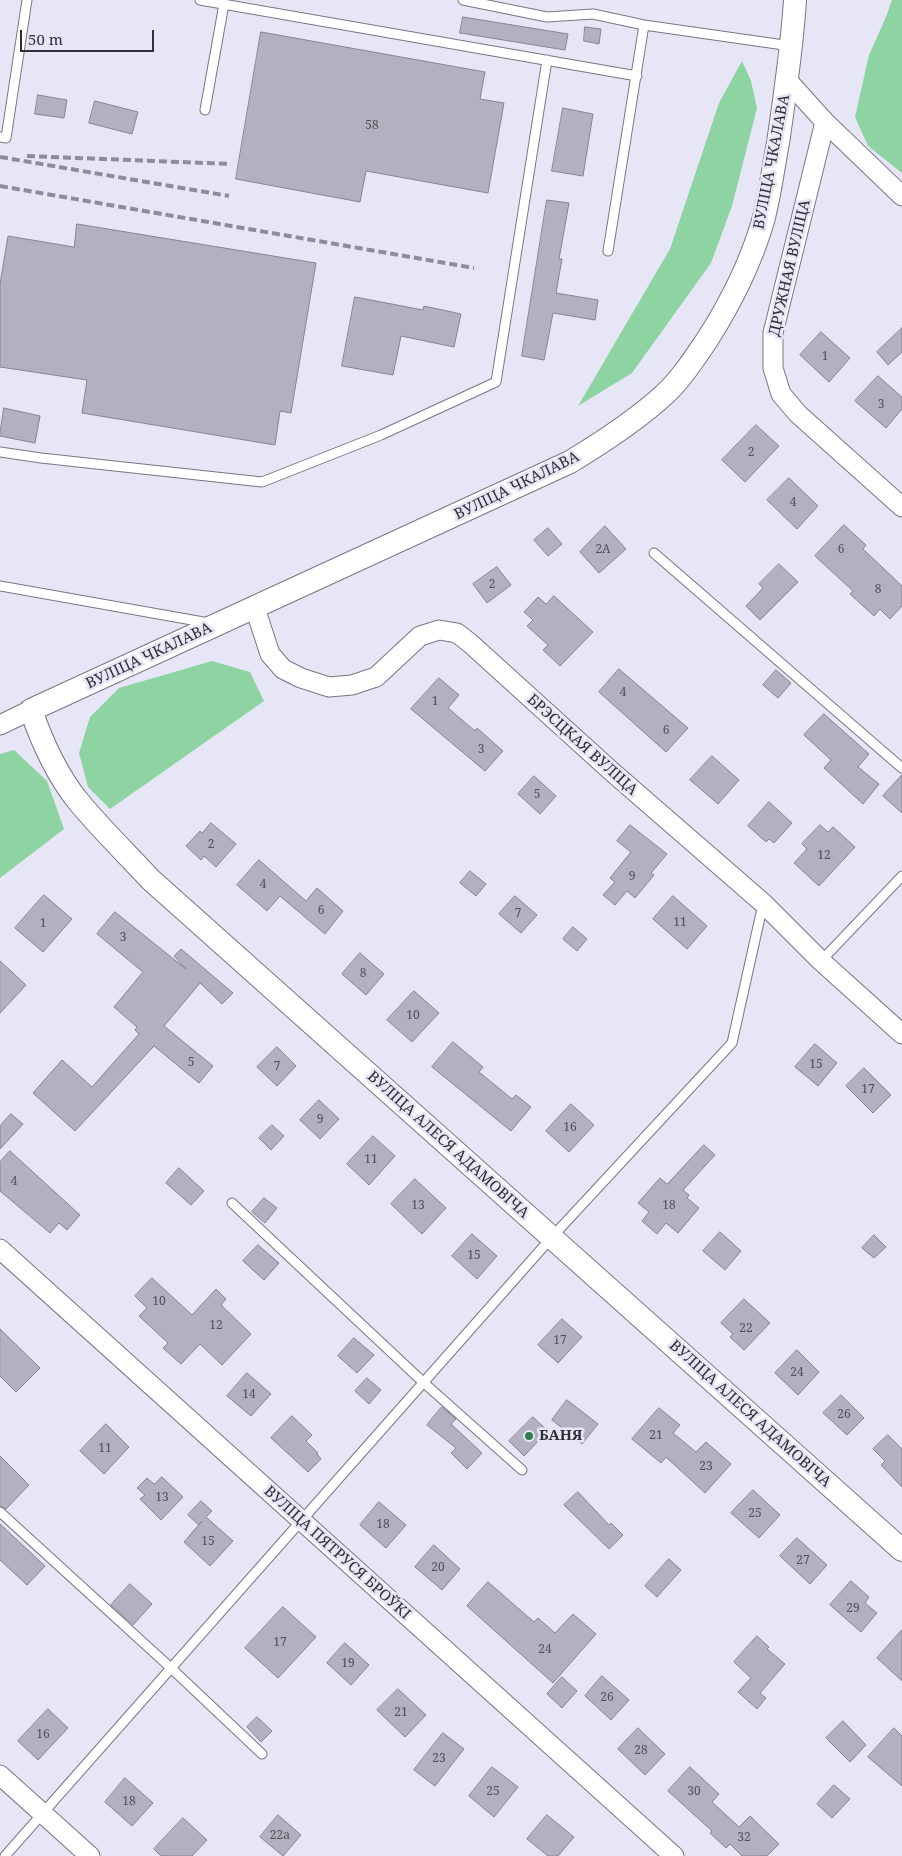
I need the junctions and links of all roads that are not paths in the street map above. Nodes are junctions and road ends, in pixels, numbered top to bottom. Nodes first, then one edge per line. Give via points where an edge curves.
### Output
1 (27, 0) edge
2 (200, 0) edge
3 (463, 0) edge
4 (795, 0) edge
5 (224, 4) junction
6 (644, 25) junction
7 (791, 46) junction
8 (547, 60) junction
9 (637, 76) junction
10 (788, 82) junction
11 (205, 110) dead end
12 (825, 122) junction
13 (0, 137) edge
14 (902, 196) edge
15 (608, 251) dead end
16 (0, 452) edge
17 (902, 508) edge
18 (654, 553) dead end
19 (0, 586) edge
20 (255, 608) junction
21 (218, 624) junction
22 (31, 710) junction
23 (0, 724) edge
24 (902, 768) edge
25 (902, 876) edge
26 (763, 903) junction
27 (821, 961) junction
28 (902, 1034) edge
29 (232, 1203) dead end
30 (552, 1237) junction
31 (0, 1249) edge
32 (424, 1382) junction
33 (522, 1470) dead end
34 (0, 1512) edge
35 (301, 1520) junction
36 (902, 1550) edge
37 (171, 1668) junction
38 (262, 1754) dead end
39 (0, 1775) edge
40 (43, 1813) junction
41 (5, 1856) edge
42 (90, 1856) edge
43 (674, 1856) edge

1 - 13 lane via 6,138
2 - 5 lane
3 - 6 lane via 547,17 592,14
4 - 7 street, ВУЛІЦА ЧКАЛАВА
5 - 8 lane
5 - 11 lane
6 - 7 lane
6 - 9 lane
7 - 10 street, ВУЛІЦА ЧКАЛАВА
8 - 9 lane
8 - 16 lane via 496,382 381,435 262,482
9 - 15 lane
10 - 12 street
10 - 20 street, ВУЛІЦА ЧКАЛАВА via 762,221 748,262 714,329 689,368 665,394 604,441 570,462
12 - 14 street
12 - 17 street, ДРУЖНАЯ ВУЛІЦА via 773,333 773,368 781,394 798,414
18 - 24 lane
19 - 21 lane
20 - 21 street, ВУЛІЦА ЧКАЛАВА
20 - 26 street, БРЭСЦКАЯ ВУЛІЦА via 270,654 283,668 329,687 352,685 376,677 420,636 439,630 457,634
21 - 22 street, ВУЛІЦА ЧКАЛАВА
22 - 23 street, ВУЛІЦА ЧКАЛАВА
22 - 30 street, ВУЛІЦА АЛЕСЯ АДАМОВІЧА via 51,758 78,801 151,880
25 - 27 lane
26 - 27 street, БРЭСЦКАЯ ВУЛІЦА
26 - 30 lane via 732,1043
27 - 28 street, БРЭСЦКАЯ ВУЛІЦА
29 - 32 lane
30 - 32 lane
30 - 36 street, ВУЛІЦА АЛЕСЯ АДАМОВІЧА
31 - 35 street, ВУЛІЦА ПЯТРУСЯ БРОЎКІ
32 - 33 lane
32 - 35 lane
34 - 37 lane
35 - 37 lane
35 - 43 street, ВУЛІЦА ПЯТРУСЯ БРОЎКІ
37 - 38 lane
37 - 40 lane
39 - 40 street
40 - 41 lane
40 - 42 street

